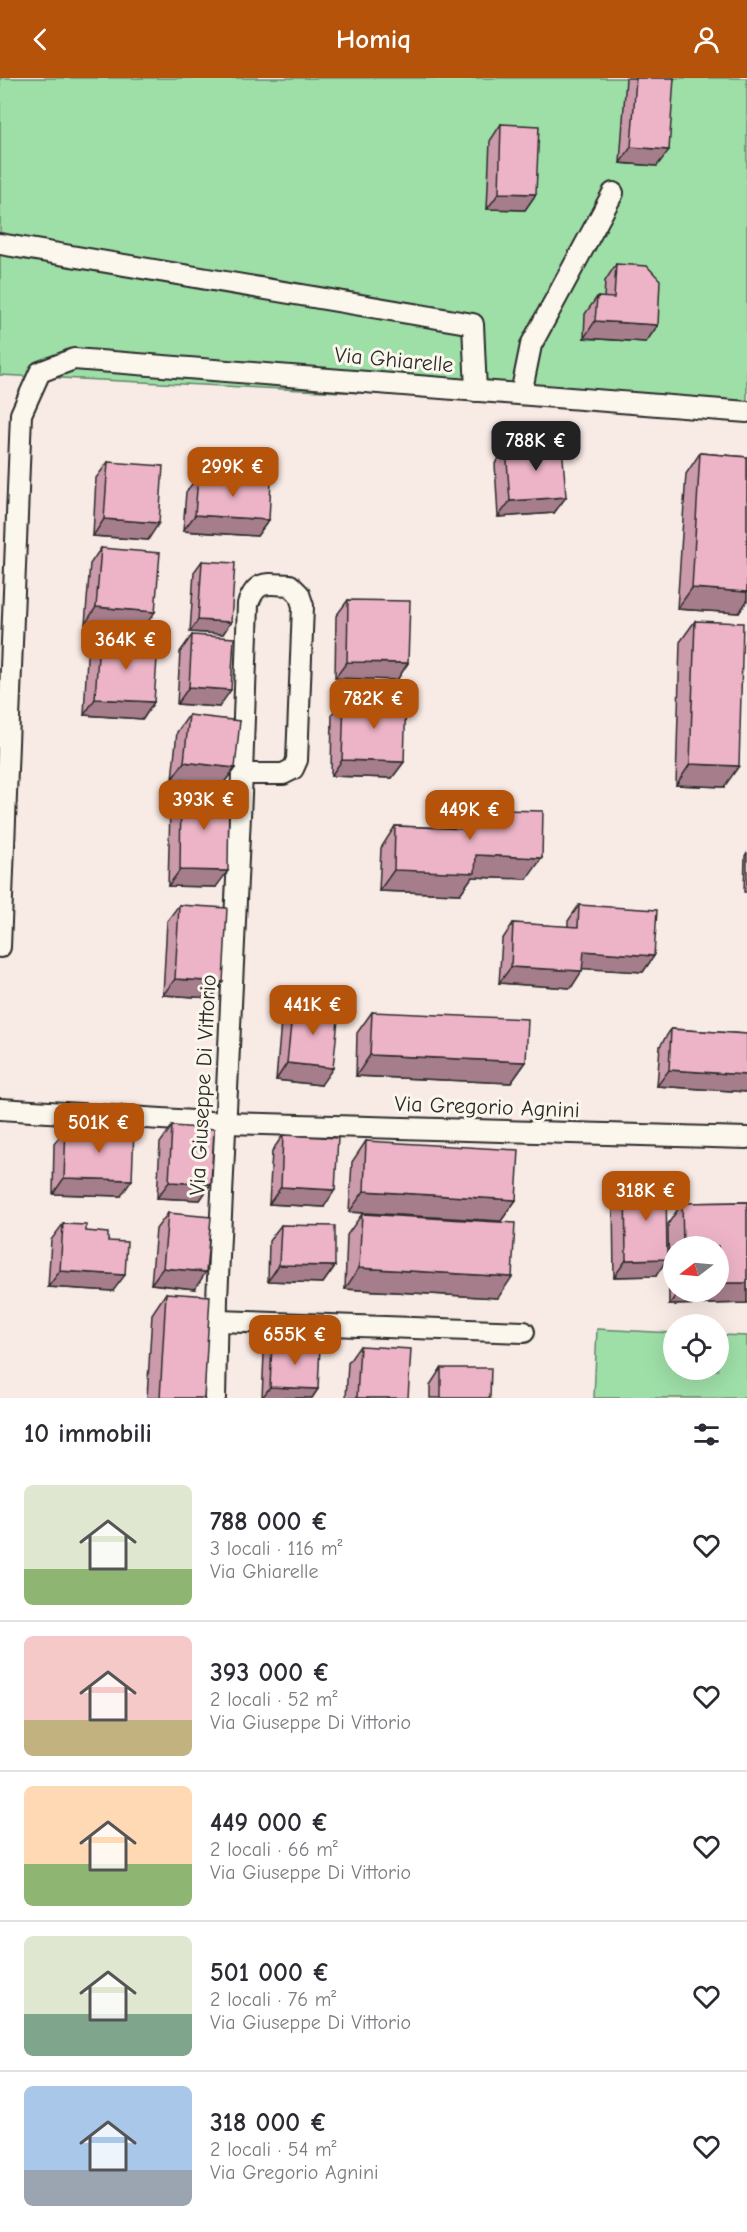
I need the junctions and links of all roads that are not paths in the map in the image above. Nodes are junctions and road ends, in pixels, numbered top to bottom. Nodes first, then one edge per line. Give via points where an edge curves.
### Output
1 (614, 193) dead end
2 (0, 244) edge
3 (476, 391) junction
4 (521, 394) junction
5 (747, 412) edge
6 (242, 774) junction
7 (0, 947) edge
8 (0, 1109) edge
9 (226, 1123) junction
10 (747, 1138) edge
11 (218, 1321) junction
12 (524, 1332) dead end
13 (215, 1398) edge

1 - 4 street via 531,345
2 - 3 street via 473,324
3 - 4 street, Via Ghiarelle
3 - 7 street, Via Ghiarelle via 74,359 40,372 21,414
4 - 5 street, Via Ghiarelle
6 - 6 street, Via Giuseppe Di Vittorio via 283,774 293,769 297,760 303,606 290,585 262,584 253,591 248,604
6 - 9 street, Via Giuseppe Di Vittorio
8 - 9 street, Via Gregorio Agnini
9 - 10 street, Via Gregorio Agnini
9 - 11 street, Via Giuseppe Di Vittorio
11 - 12 street
11 - 13 street, Via Giuseppe Di Vittorio

